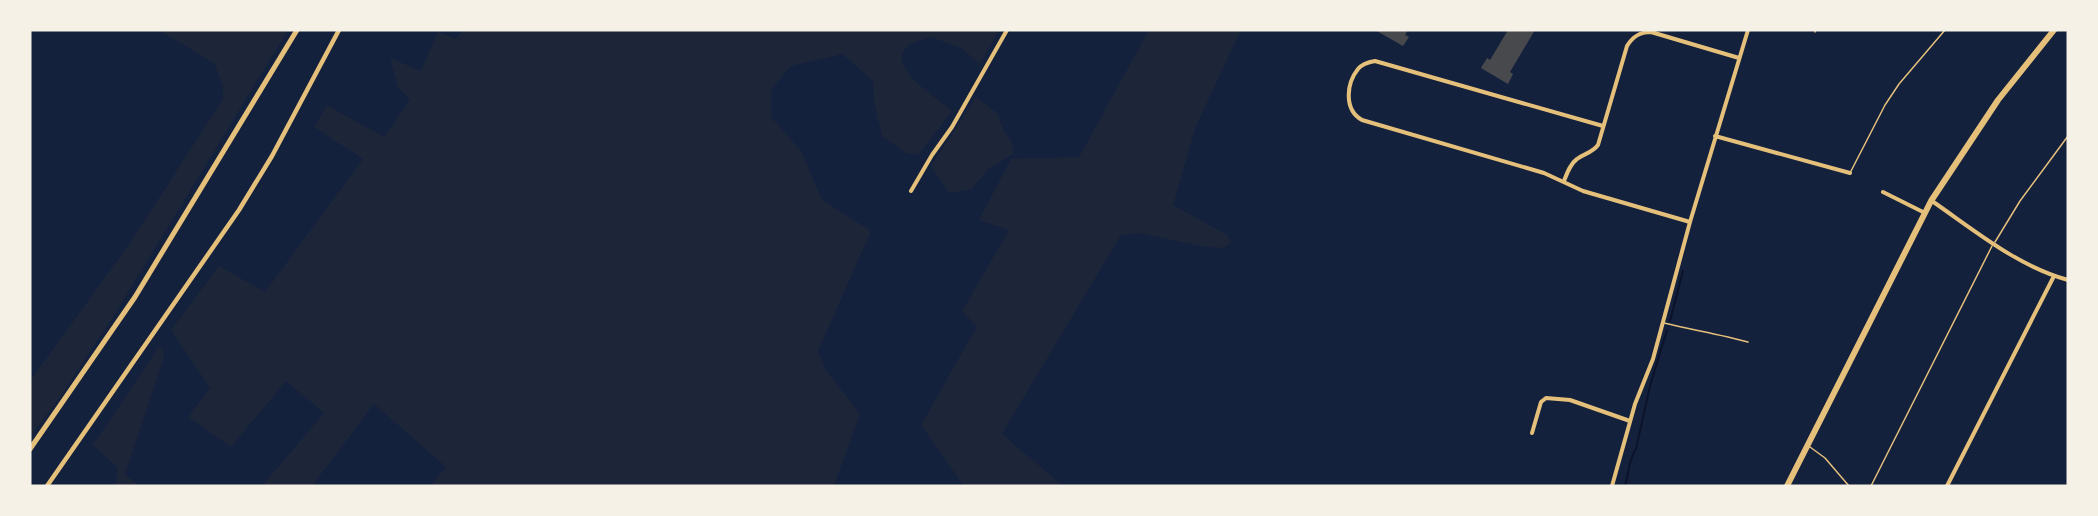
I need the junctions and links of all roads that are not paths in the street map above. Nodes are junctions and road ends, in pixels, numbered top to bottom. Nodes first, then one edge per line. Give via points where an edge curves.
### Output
1 (297, 30) edge
2 (339, 30) edge
3 (1007, 30) edge
4 (1748, 30) edge
5 (1946, 30) edge
6 (2054, 30) edge
7 (1739, 58) junction
8 (1603, 126) junction
9 (1715, 136) junction
10 (2068, 136) edge
11 (1850, 173) joint
12 (1564, 181) junction
13 (911, 191) dead end
14 (1883, 192) dead end
15 (1931, 201) junction
16 (1925, 213) junction
17 (1690, 222) junction
18 (1993, 244) junction
19 (2054, 276) junction
20 (2068, 280) edge
21 (1663, 323) junction
22 (1748, 342) dead end
23 (1630, 421) junction
24 (1532, 433) dead end
25 (1806, 446) junction
26 (30, 449) edge
27 (47, 486) edge
28 (1612, 486) edge
29 (1786, 486) edge
30 (1849, 486) edge
31 (1871, 486) edge
32 (1947, 486) edge

1 - 26 main road via 135,297
2 - 27 street via 239,210
3 - 13 street
4 - 7 street
5 - 11 lane via 1899,84
6 - 15 highway via 1998,100
7 - 8 street via 1651,32 1640,33 1628,46
7 - 9 street
8 - 12 street via 1596,147 1576,160
8 - 12 street via 1375,61 1361,66 1354,77 1349,99 1351,110 1358,117
9 - 11 street
9 - 17 street
10 - 18 lane
12 - 17 street via 1582,191
14 - 16 street
15 - 16 highway
15 - 18 street
16 - 25 highway
17 - 21 street
18 - 19 street
18 - 31 lane
19 - 20 street
19 - 32 street
21 - 22 lane
21 - 23 street
23 - 24 street via 1570,400 1546,398 1540,402
23 - 28 street
25 - 29 highway
25 - 30 lane via 1824,458

